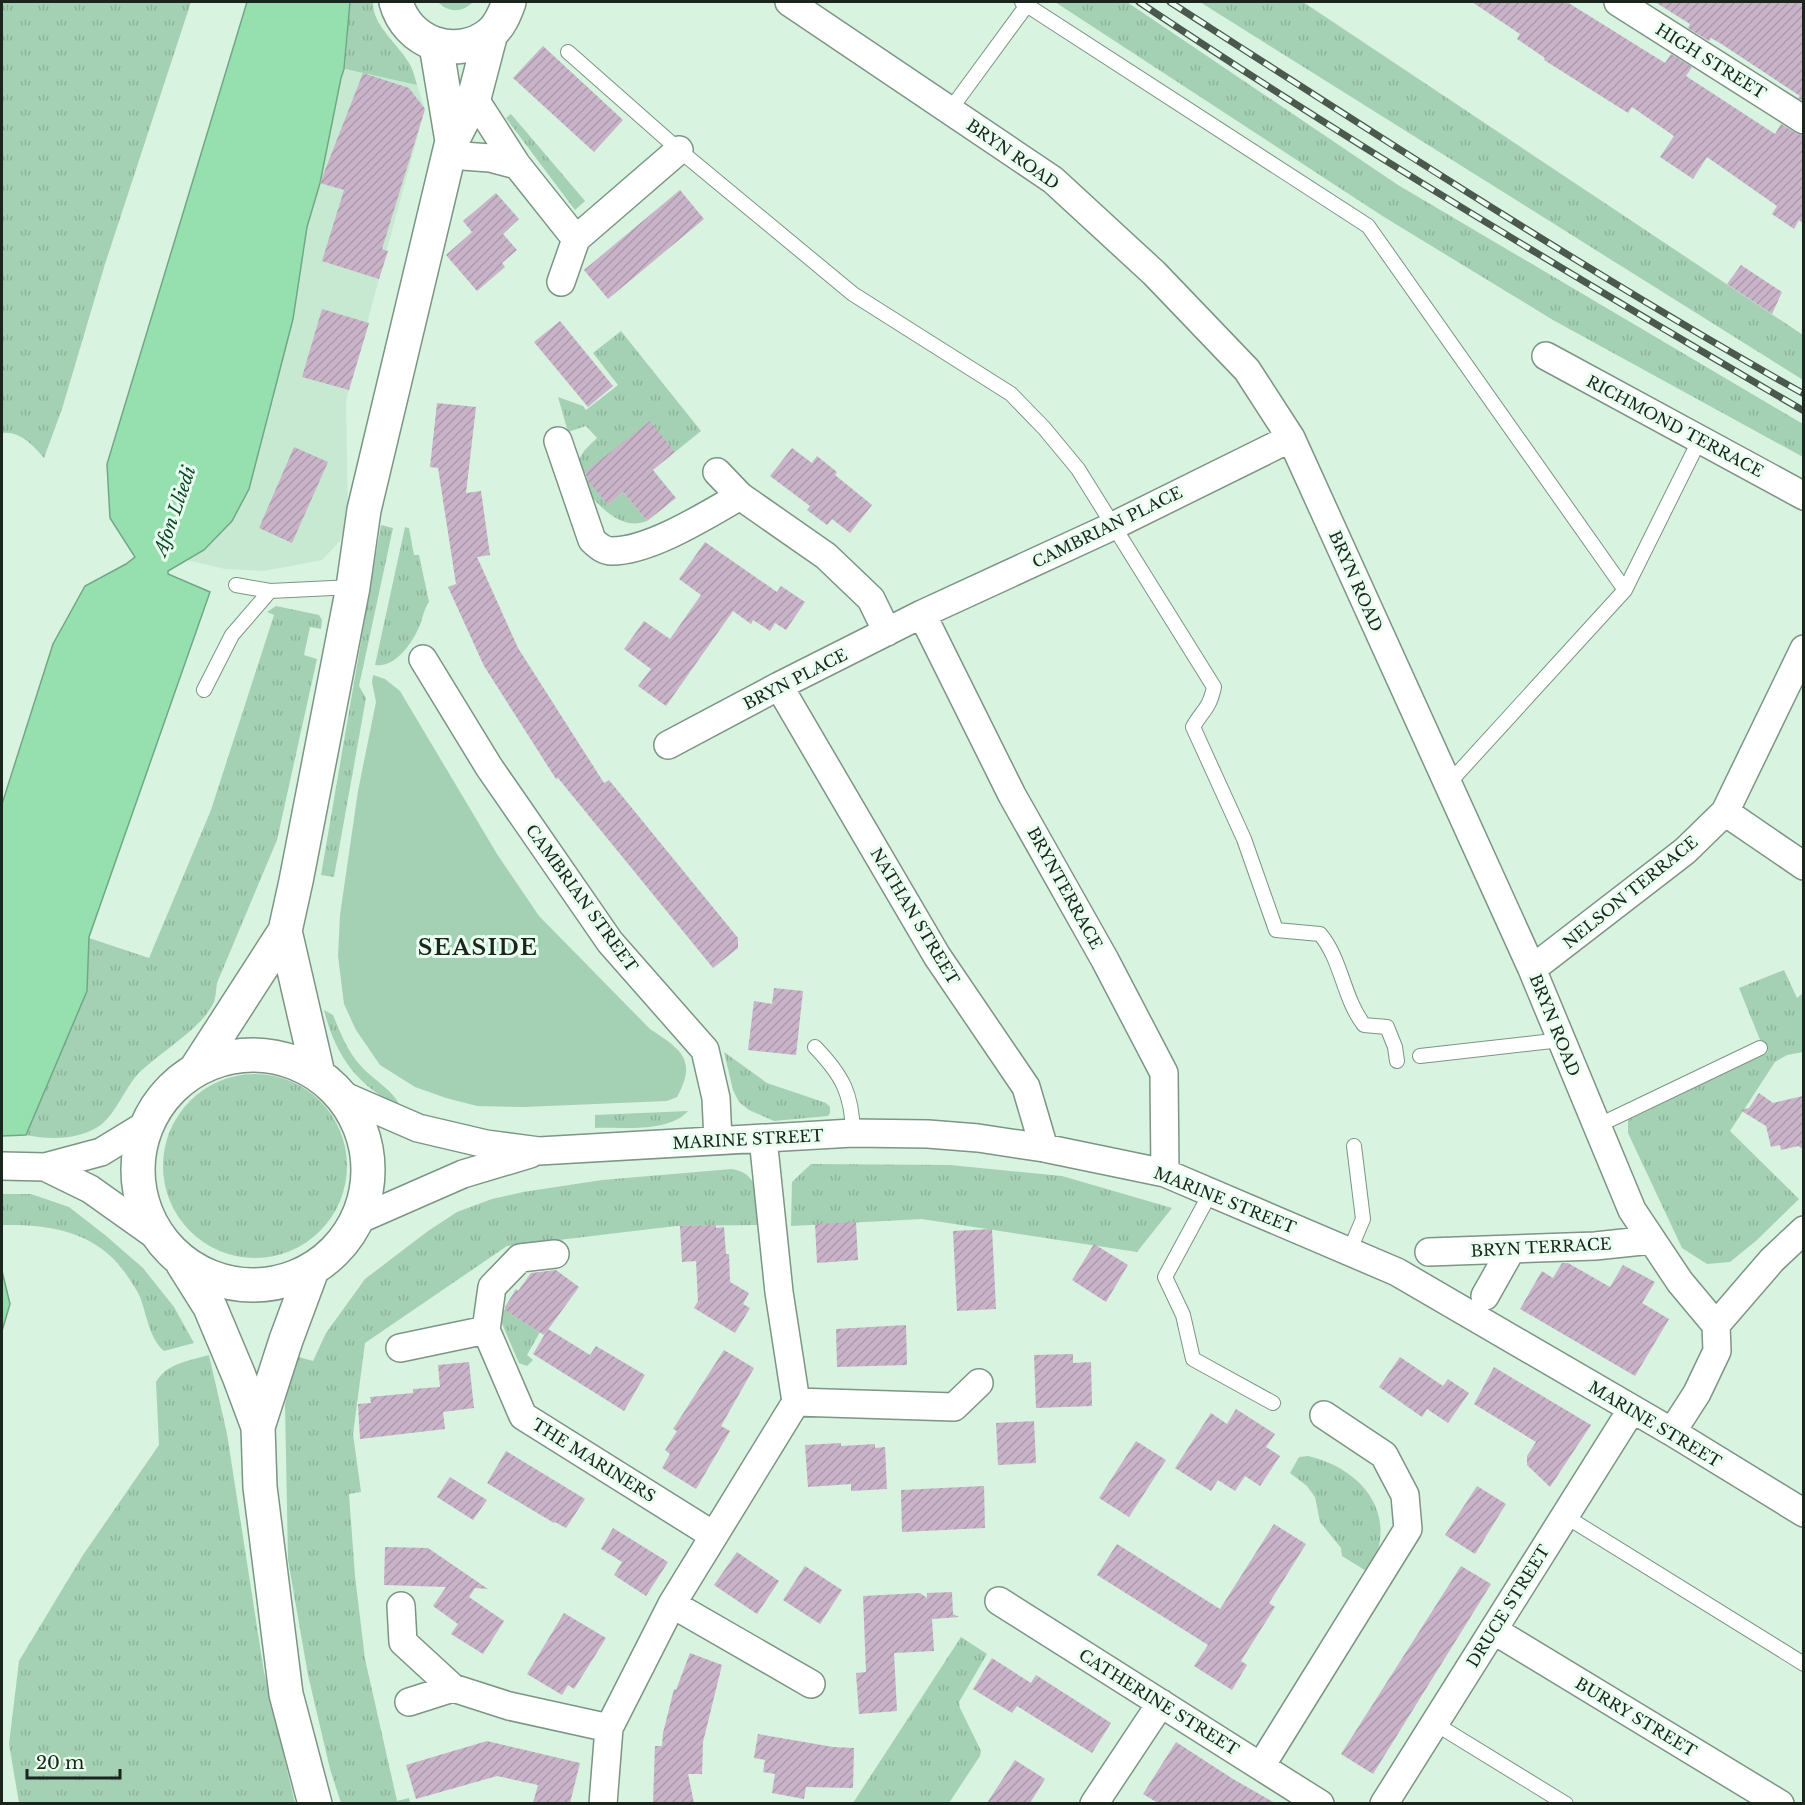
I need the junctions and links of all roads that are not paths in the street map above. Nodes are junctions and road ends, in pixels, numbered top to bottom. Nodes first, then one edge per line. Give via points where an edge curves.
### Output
1 (396, 2) edge
2 (509, 2) edge
3 (789, 2) edge
4 (1618, 2) edge
5 (1025, 3) edge
6 (491, 33) junction
7 (436, 45) junction
8 (568, 52) dead end
9 (474, 98) junction
10 (950, 110) junction
11 (1803, 120) edge
12 (450, 148) junction
13 (680, 150) junction
14 (517, 165) junction
15 (576, 239) junction
16 (561, 282) dead end
17 (1546, 356) dead end
18 (1292, 438) junction
19 (1700, 440) junction
20 (558, 441) dead end
21 (717, 472) dead end
22 (740, 496) junction
23 (1803, 496) edge
24 (1113, 526) junction
25 (236, 585) dead end
26 (353, 587) junction
27 (1625, 590) junction
28 (270, 591) junction
29 (922, 614) junction
30 (887, 632) junction
31 (1803, 649) edge
32 (423, 659) dead end
33 (779, 686) junction
34 (204, 690) dead end
35 (1794, 690) edge
36 (668, 745) dead end
37 (1448, 784) junction
38 (1725, 812) junction
39 (1803, 866) edge
40 (285, 931) junction
41 (1532, 969) junction
42 (1561, 1040) junction
43 (815, 1047) dead end
44 (1760, 1048) dead end
45 (1420, 1056) dead end
46 (1397, 1061) dead end
47 (196, 1069) junction
48 (330, 1085) junction
49 (147, 1124) junction
50 (1597, 1126) junction
51 (853, 1133) junction
52 (764, 1138) junction
53 (718, 1140) junction
54 (1354, 1146) dead end
55 (1044, 1148) junction
56 (539, 1151) junction
57 (8, 1166) edge
58 (45, 1167) junction
59 (1165, 1173) junction
60 (1211, 1192) junction
61 (358, 1220) junction
62 (1803, 1230) edge
63 (159, 1238) junction
64 (1652, 1240) junction
65 (1511, 1250) junction
66 (1348, 1252) junction
67 (1429, 1252) dead end
68 (555, 1254) dead end
69 (183, 1262) junction
70 (312, 1270) junction
71 (1485, 1296) dead end
72 (1716, 1325) junction
73 (486, 1330) junction
74 (400, 1348) dead end
75 (979, 1383) dead end
76 (796, 1402) junction
77 (1273, 1403) dead end
78 (1632, 1409) junction
79 (1324, 1415) dead end
80 (258, 1427) junction
81 (1672, 1432) junction
82 (1803, 1514) edge
83 (1565, 1516) junction
84 (714, 1535) junction
85 (999, 1601) dead end
86 (672, 1604) junction
87 (401, 1606) dead end
88 (1493, 1630) junction
89 (1803, 1664) edge
90 (811, 1684) dead end
91 (453, 1688) junction
92 (409, 1702) dead end
93 (1161, 1703) junction
94 (1434, 1723) junction
95 (609, 1728) junction
96 (1261, 1766) junction
97 (315, 1803) edge
98 (603, 1803) edge
99 (1094, 1803) edge
100 (1320, 1803) edge
101 (1384, 1803) edge
102 (1566, 1803) edge
103 (1780, 1803) edge

1 - 7 main road via 404,22 418,36
2 - 6 main road
3 - 10 street, BRYN ROAD
4 - 11 street, HIGH STREET
5 - 10 lane
5 - 27 lane via 1368,226
6 - 7 main road via 456,48
6 - 9 main road
7 - 12 main road
8 - 13 lane
9 - 12 main road
9 - 14 street
10 - 18 street, BRYN ROAD via 1053,180 1154,273 1247,370
12 - 14 street
12 - 26 main road via 364,510
13 - 15 street
13 - 24 lane via 853,294 1011,394 1078,469
14 - 15 street
15 - 16 street
17 - 19 street, RICHMOND TERRACE
18 - 24 street, CAMBRIAN PLACE
18 - 37 street, BRYN ROAD
19 - 23 street, RICHMOND TERRACE
19 - 27 lane
20 - 22 street via 592,540 600,548 612,551 650,543
21 - 22 street
22 - 30 street via 826,556 871,599
24 - 29 street, CAMBRIAN PLACE
24 - 46 lane via 1214,687 1210,705 1193,727 1244,838 1276,930 1320,934 1330,946 1355,1014 1364,1025 1387,1027
25 - 28 lane
26 - 28 lane
26 - 40 main road
27 - 37 lane
28 - 34 lane via 232,635
29 - 30 street, BRYN PLACE
29 - 59 street, BRYNTERRACE via 1012,795 1164,1073
30 - 33 street, BRYN PLACE
31 - 35 street, NELSON TERRACE
32 - 53 street, CAMBRIAN STREET via 489,767 610,942 705,1050 716,1098
33 - 36 street, BRYN PLACE
33 - 55 street, NATHAN STREET via 937,956 1026,1087
35 - 38 street, NELSON TERRACE
37 - 41 street, BRYN ROAD
38 - 39 street
38 - 41 street, NELSON TERRACE via 1685,851
40 - 47 main road
40 - 48 main road
41 - 42 street, BRYN ROAD
42 - 45 lane
42 - 50 street, BRYN ROAD
43 - 51 lane via 843,1082 852,1108
44 - 50 lane
47 - 48 main road via 225,1058 257,1054 289,1060
47 - 49 main road via 171,1088
48 - 56 street, MARINE STREET via 418,1128 486,1144
48 - 61 main road via 359,1123 368,1154 368,1188
49 - 58 street via 100,1152
49 - 63 main road via 140,1142 137,1173 143,1207
50 - 64 street, BRYN ROAD via 1632,1210
51 - 52 street, MARINE STREET
51 - 55 street, MARINE STREET via 928,1134
52 - 53 street, MARINE STREET
52 - 76 street via 778,1292
53 - 56 street, MARINE STREET
54 - 66 lane via 1363,1219
55 - 59 street, MARINE STREET
56 - 61 street, MARINE STREET via 463,1174
57 - 58 street
58 - 63 street via 90,1189
59 - 60 street, MARINE STREET
60 - 66 street, MARINE STREET
60 - 77 lane via 1165,1277 1184,1316 1193,1359
61 - 70 main road via 338,1248
62 - 72 street
63 - 69 main road
64 - 65 street, BRYN TERRACE
64 - 72 street, BRYN ROAD
65 - 67 street, BRYN TERRACE
65 - 71 street
66 - 78 street, MARINE STREET via 1397,1272
68 - 73 street via 520,1258 492,1287
69 - 70 main road via 213,1279 247,1286 280,1282
69 - 80 main road via 210,1307
70 - 80 main road
72 - 81 street via 1717,1351
73 - 74 street
73 - 84 street, THE MARINERS via 523,1416
75 - 76 street via 954,1407
76 - 84 street
78 - 81 street, MARINE STREET
78 - 83 street, DRUCE STREET
79 - 96 street via 1384,1455 1405,1495 1408,1529
80 - 97 main road via 260,1487 286,1694
81 - 82 street, MARINE STREET
83 - 88 street, DRUCE STREET
83 - 89 lane
84 - 86 street
85 - 93 street, CATHERINE STREET
86 - 90 street
86 - 95 street
87 - 91 street via 403,1642
88 - 94 street, DRUCE STREET
88 - 103 street, BURRY STREET
91 - 92 street
91 - 95 street via 509,1706
93 - 96 street, CATHERINE STREET
93 - 99 street
94 - 101 street, DRUCE STREET
94 - 102 lane
95 - 98 street
96 - 100 street, CATHERINE STREET

